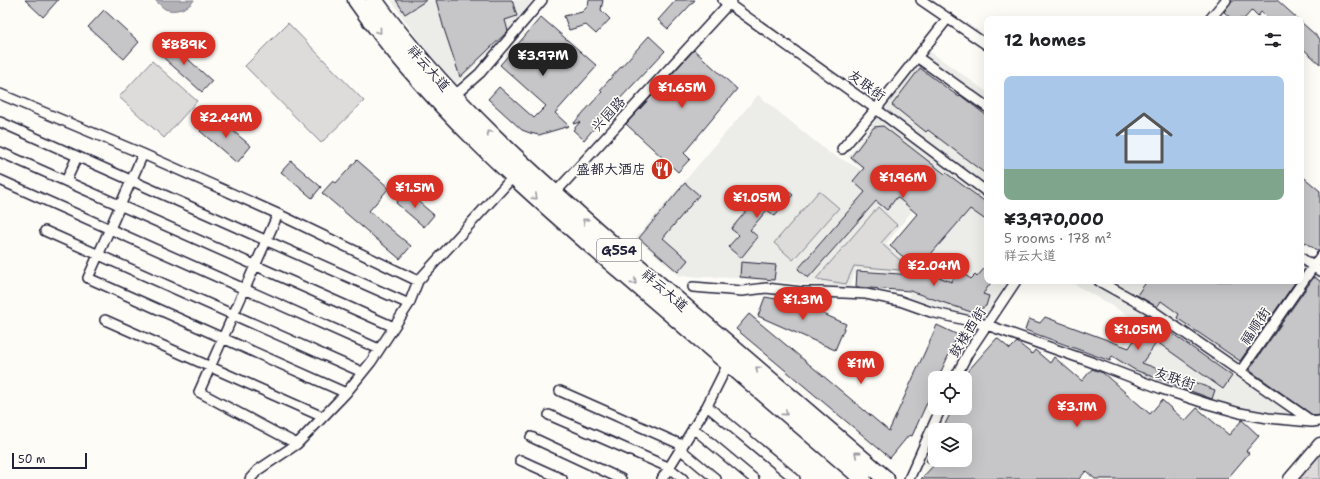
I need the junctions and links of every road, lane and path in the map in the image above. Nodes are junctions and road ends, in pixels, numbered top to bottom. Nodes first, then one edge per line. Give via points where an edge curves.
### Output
1 (356, 0) edge
2 (374, 0) edge
3 (542, 0) edge
4 (922, 0) edge
5 (1226, 0) edge
6 (728, 1) edge
7 (1213, 16) edge
8 (948, 18) junction
9 (984, 42) edge
10 (917, 57) junction
11 (0, 94) edge
12 (454, 96) junction
13 (984, 106) edge
14 (876, 109) junction
15 (0, 122) edge
16 (842, 149) dead end
17 (0, 152) edge
18 (143, 154) junction
19 (77, 157) junction
20 (513, 177) junction
21 (0, 180) edge
22 (66, 181) junction
23 (131, 181) junction
24 (984, 190) edge
25 (554, 194) junction
26 (120, 206) junction
27 (278, 214) junction
28 (110, 229) junction
29 (45, 231) dead end
30 (266, 241) junction
31 (98, 255) junction
32 (1320, 256) edge
33 (1304, 260) edge
34 (256, 266) junction
35 (1316, 269) edge
36 (418, 281) junction
37 (1014, 284) edge
38 (1104, 284) edge
39 (692, 288) dead end
40 (245, 289) junction
41 (409, 304) junction
42 (233, 315) junction
43 (105, 320) dead end
44 (987, 325) junction
45 (394, 327) junction
46 (223, 338) junction
47 (379, 349) junction
48 (728, 364) junction
49 (210, 367) junction
50 (958, 371) edge
51 (362, 372) junction
52 (1240, 372) junction
53 (560, 391) dead end
54 (346, 393) junction
55 (707, 406) junction
56 (938, 415) edge
57 (549, 416) dead end
58 (323, 417) junction
59 (1317, 422) edge
60 (693, 428) junction
61 (531, 437) dead end
62 (297, 444) junction
63 (1320, 444) edge
64 (681, 447) junction
65 (520, 460) dead end
66 (668, 467) junction
67 (250, 479) edge
68 (562, 479) edge
69 (621, 479) edge
70 (662, 479) edge
71 (683, 479) edge
72 (716, 479) edge
73 (754, 479) edge
74 (795, 479) edge
75 (863, 479) edge
76 (886, 479) edge
77 (909, 479) edge
78 (1290, 479) edge

1 -> 20 highway, 祥云大道 / G554 via 433,95
2 - 12 highway, 祥云大道 / G554
3 - 12 street via 480,73
4 - 8 street
5 - 7 street
6 - 14 street, 友联街
6 - 25 street, 兴园路
8 - 9 street
8 - 10 street
10 - 13 street
10 - 14 street
11 - 18 street
25 -> 12 highway, 祥云大道 / G554 via 500,144
14 - 16 street
14 - 24 street, 友联街
15 - 19 street
17 - 22 street
18 - 23 street
18 - 27 street
19 - 22 street
19 - 23 street
20 - 36 street
20 -> 48 highway, 祥云大道 / G554
21 - 28 street
22 - 26 street
23 - 26 street
23 - 30 street
76 -> 25 highway, 祥云大道 / G554
26 - 28 street
26 - 34 street
27 - 30 street
27 - 36 street
28 - 31 street
28 - 40 street
29 - 31 street
30 - 34 street
30 - 41 street
31 - 42 street
31 - 46 street via 88,278
32 - 35 street, 福顺街
33 - 35 street
34 - 40 street
34 - 45 street
35 - 52 street, 福顺街
36 - 41 street
37 - 44 street, 鼓楼西街
38 - 52 street, 友联街 via 1153,311
39 - 44 street, 友联街 via 742,291 766,288 866,294 900,300 930,312
40 - 42 street
40 - 47 street
41 - 45 street
42 - 46 street
42 - 51 street
43 - 49 street
44 - 50 street, 鼓楼西街
44 - 59 street, 友联街 via 1208,404 1284,421
45 - 47 street
46 - 49 street
46 - 54 street
47 - 51 street
48 - 55 street
48 -> 75 highway, 祥云大道 / G554
49 - 58 street
49 - 62 street via 199,392
51 - 54 street
52 - 59 street, 友联街
53 - 64 street
54 - 58 street
55 - 60 street
55 - 74 street
56 - 77 street
57 - 66 street
58 - 62 street
60 - 64 street
60 - 73 street
61 - 69 street
62 - 67 street via 258,470
63 - 78 street
64 - 66 street
64 - 72 street
65 - 68 street
66 - 70 street
66 - 71 street

